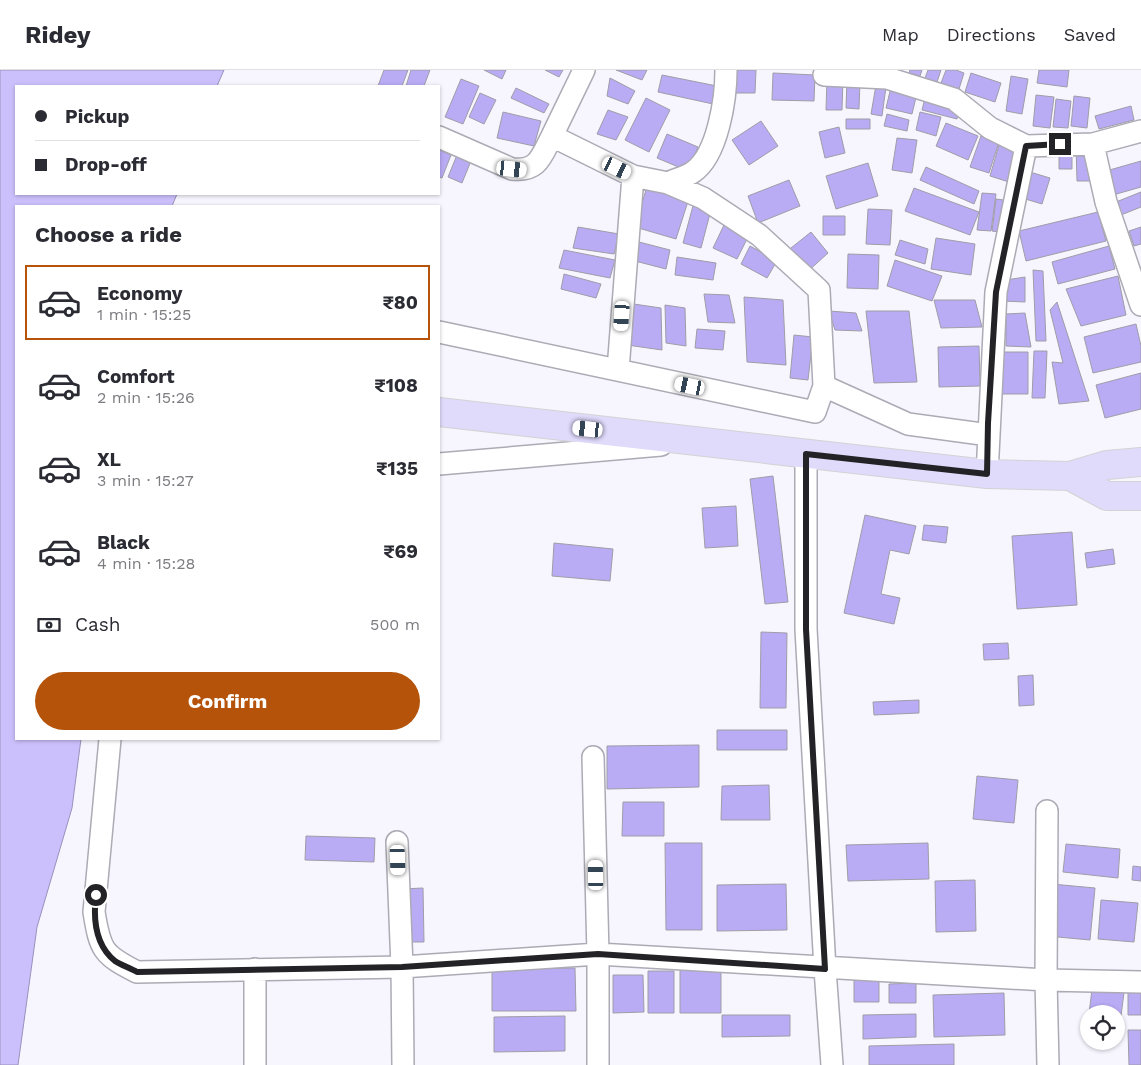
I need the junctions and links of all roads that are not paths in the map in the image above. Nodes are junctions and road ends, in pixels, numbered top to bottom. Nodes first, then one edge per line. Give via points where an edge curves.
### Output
1 (584, 70) edge
2 (726, 70) edge
3 (824, 75) dead end
4 (1141, 131) edge
5 (552, 136) junction
6 (440, 137) edge
7 (1093, 144) junction
8 (1026, 146) junction
9 (633, 176) junction
10 (668, 183) junction
11 (1141, 305) edge
12 (440, 332) edge
13 (618, 370) junction
14 (824, 386) junction
15 (440, 412) edge
16 (988, 436) junction
17 (701, 442) junction
18 (806, 454) junction
19 (1141, 462) edge
20 (440, 464) edge
21 (987, 474) junction
22 (1070, 476) junction
23 (1141, 496) edge
24 (110, 740) edge
25 (593, 757) dead end
26 (1047, 811) dead end
27 (397, 842) dead end
28 (598, 954) junction
29 (402, 967) junction
30 (255, 969) junction
31 (825, 969) junction
32 (1046, 980) junction
33 (1141, 982) edge
34 (255, 1065) edge
35 (403, 1065) edge
36 (598, 1065) edge
37 (832, 1065) edge
38 (1048, 1065) edge

1 - 5 street
2 - 10 street via 719,128 707,155 694,172
3 - 8 street via 887,78 954,99 990,128
4 - 7 street
5 - 6 street via 538,162 523,170 512,169
5 - 9 street
7 - 8 street
7 - 11 street via 1106,202
8 - 16 street via 996,292
9 - 10 street
9 - 13 street
10 - 14 street via 703,198 759,234 819,290
12 - 13 street
13 - 14 street via 815,412
14 - 16 street via 908,424
15 - 17 main road
16 - 21 street
17 - 18 main road
17 - 20 street
18 - 21 main road
18 - 31 street via 806,629
19 - 22 main road
21 - 22 main road
22 - 23 main road via 1108,496
24 - 30 street via 94,912 102,947 116,961 137,972
25 - 28 street
26 - 32 street
27 - 29 street
28 - 29 street
28 - 31 street
28 - 36 street
29 - 30 street
29 - 35 street
30 - 34 street
31 - 32 street
31 - 37 street
32 - 33 street
32 - 38 street

